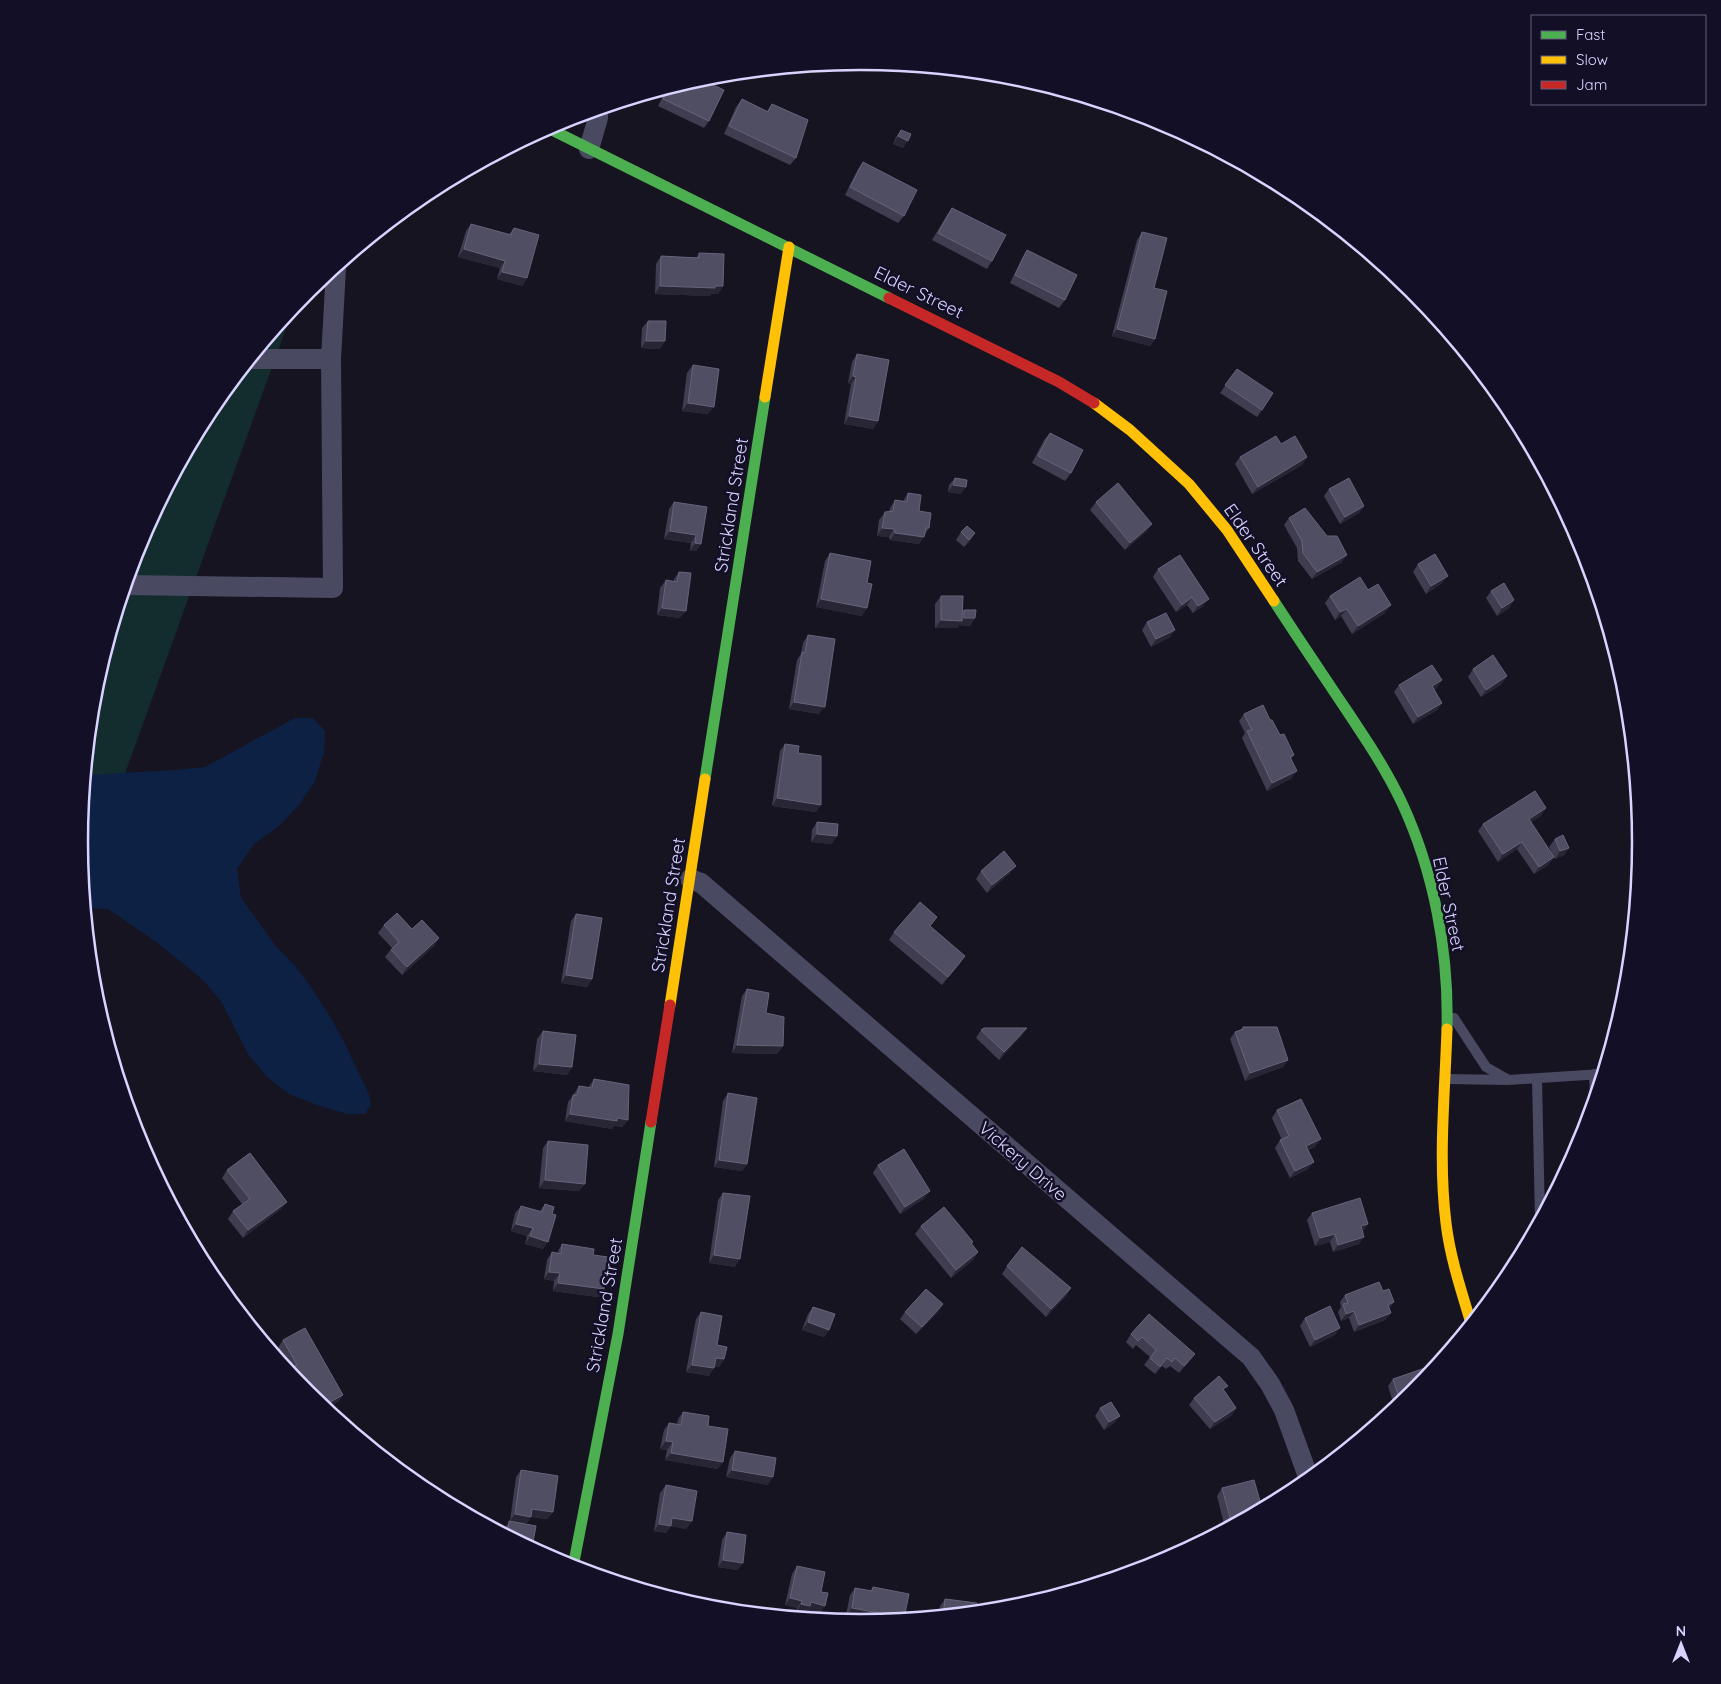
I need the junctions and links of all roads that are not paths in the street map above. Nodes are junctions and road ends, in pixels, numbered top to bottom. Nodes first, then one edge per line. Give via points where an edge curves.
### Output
1 (598, 116) edge
2 (557, 133) edge
3 (589, 149) junction
4 (789, 247) junction
5 (336, 277) edge
6 (259, 359) edge
7 (331, 359) junction
8 (132, 585) edge
9 (690, 879) junction
10 (1447, 1007) junction
11 (1597, 1074) edge
12 (1445, 1078) junction
13 (1537, 1078) junction
14 (1508, 1080) junction
15 (1540, 1208) edge
16 (1468, 1318) edge
17 (1306, 1471) edge
18 (575, 1559) edge

1 - 3 street
2 - 3 street, Elder Street
3 - 4 street, Elder Street
4 - 9 street, Strickland Street
4 - 10 street, Elder Street via 1059,382 1106,411 1189,484 1227,530 1378,758 1402,804 1433,895 1442,938
5 - 7 street
6 - 7 street
7 - 8 street via 333,588
9 - 17 street, Vickery Drive via 701,883 1251,1357 1284,1410
9 - 18 street, Strickland Street via 618,1334
10 - 12 street, Elder Street
10 - 14 lane via 1486,1067
11 - 13 lane
12 - 14 lane
12 - 16 street, Elder Street via 1442,1174 1446,1224
13 - 14 lane
13 - 15 lane

